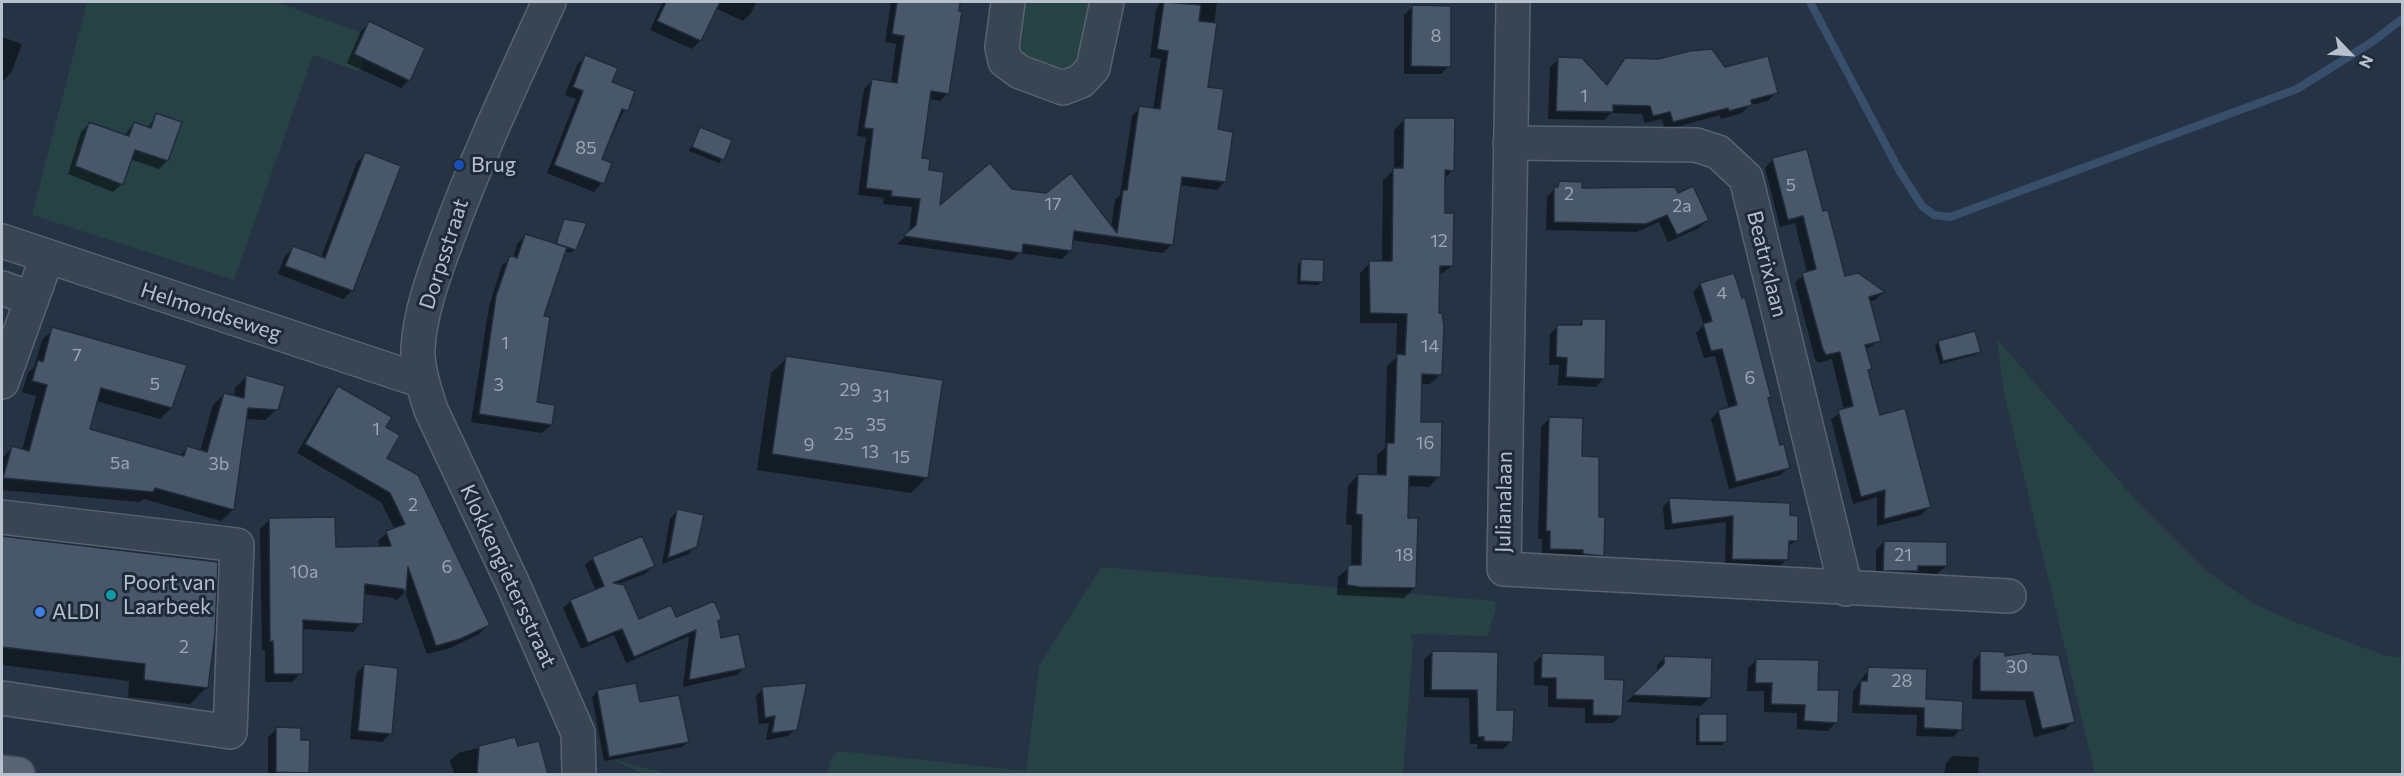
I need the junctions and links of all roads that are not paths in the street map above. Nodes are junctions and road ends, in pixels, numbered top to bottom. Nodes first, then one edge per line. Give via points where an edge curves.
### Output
1 (549, 2) edge
2 (1008, 2) edge
3 (1107, 2) edge
4 (1513, 2) edge
5 (1510, 143) junction
6 (2, 241) edge
7 (47, 257) junction
8 (2, 288) edge
9 (32, 298) junction
10 (422, 381) junction
11 (2, 382) edge
12 (2, 517) edge
13 (1846, 589) junction
14 (2009, 596) dead end
15 (2, 698) edge
16 (2, 772) edge
17 (18, 774) edge
18 (579, 774) edge

1 - 10 street, Dorpsstraat via 464,192 438,264 418,349
2 - 3 street via 1002,47 1005,62 1063,88 1081,81 1093,68
4 - 5 street, Julianalaan
5 - 13 street, Beatrixlaan via 1696,145 1718,152 1746,178
5 - 13 street, Julianalaan via 1504,569
6 - 7 street, Helmondseweg
7 - 9 street
7 - 10 street, Helmondseweg
8 - 9 street
9 - 11 street
10 - 18 street, Klokkengietersstraat via 431,410 578,733
12 - 15 street via 237,545 230,732
13 - 14 street, Julianalaan
16 - 17 main road

